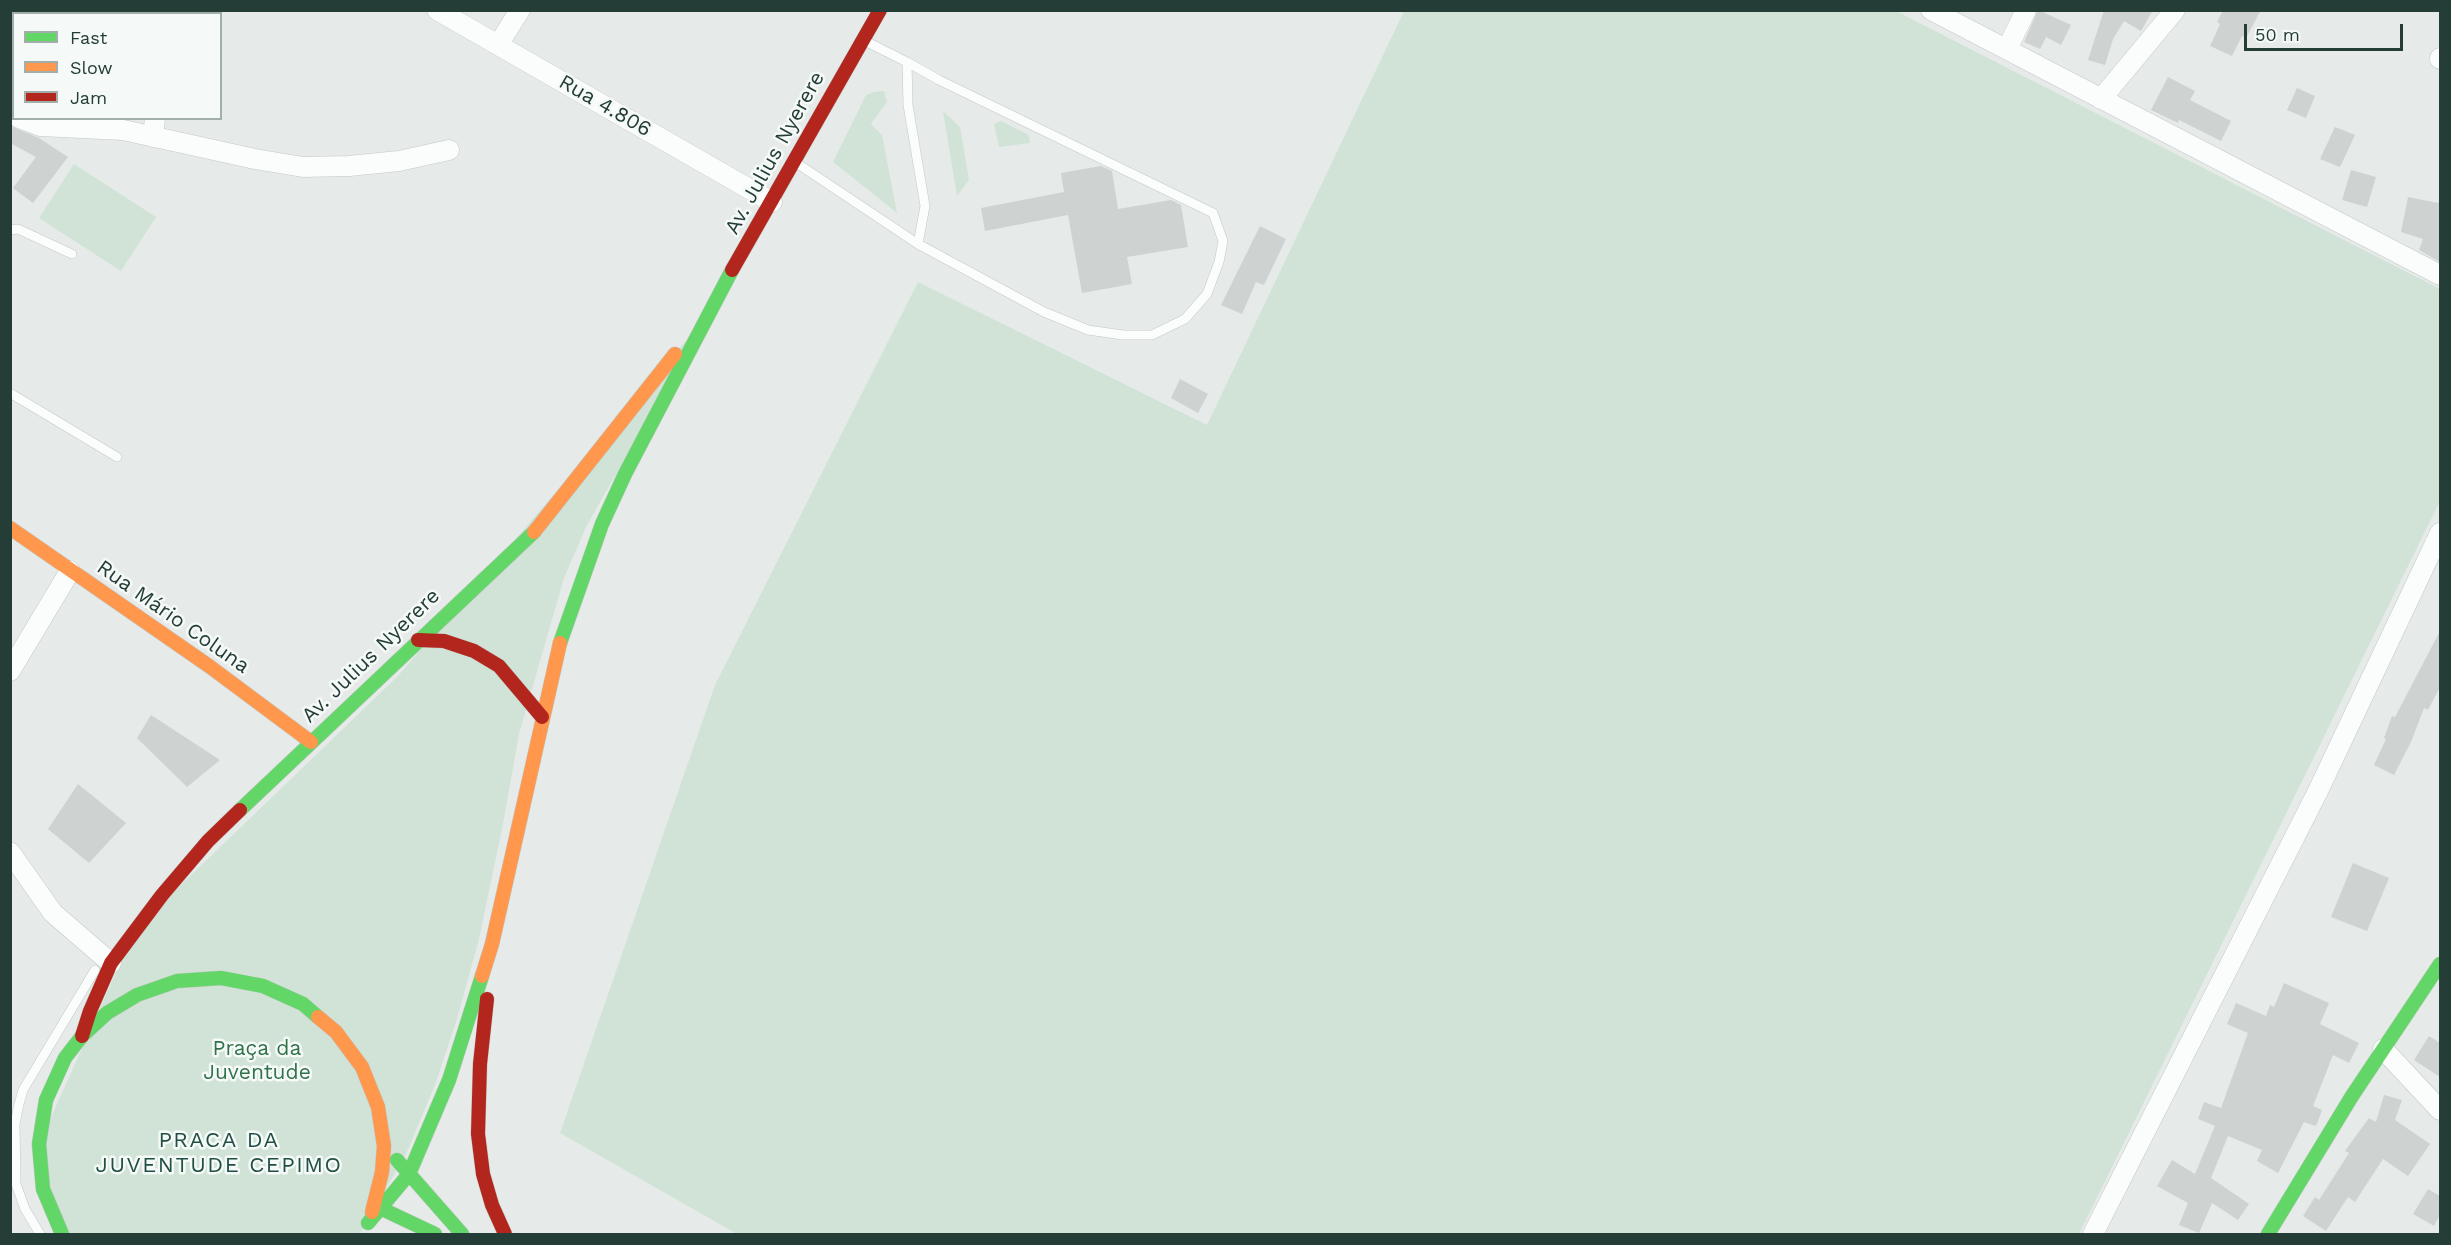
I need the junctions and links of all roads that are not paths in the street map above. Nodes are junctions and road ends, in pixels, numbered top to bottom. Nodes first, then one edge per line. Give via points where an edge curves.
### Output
1 (438, 10) edge
2 (520, 10) edge
3 (880, 10) edge
4 (2026, 10) edge
5 (2175, 10) edge
6 (1938, 12) edge
7 (863, 40) junction
8 (498, 45) junction
9 (2007, 49) junction
10 (907, 62) junction
11 (2101, 99) junction
12 (22, 120) edge
13 (154, 128) edge
14 (449, 150) dead end
15 (794, 161) junction
16 (772, 202) junction
17 (10, 230) edge
18 (918, 243) junction
19 (72, 254) dead end
20 (2440, 275) edge
21 (706, 317) junction
22 (10, 393) edge
23 (117, 457) dead end
24 (10, 528) edge
25 (2440, 532) edge
26 (70, 571) junction
27 (418, 640) junction
28 (10, 671) edge
29 (542, 717) junction
30 (311, 742) junction
31 (10, 852) edge
32 (492, 944) junction
33 (107, 960) junction
34 (2440, 964) edge
35 (82, 1036) junction
36 (2383, 1049) junction
37 (2440, 1110) edge
38 (384, 1146) junction
39 (409, 1174) junction
40 (380, 1208) dead end
41 (364, 1229) edge
42 (59, 1233) edge
43 (40, 1234) edge
44 (435, 1234) edge
45 (462, 1234) edge
46 (505, 1234) edge
47 (2093, 1234) edge
48 (2268, 1234) edge

1 - 8 street, Rua 4.806
2 - 8 street
3 - 7 main road, Av. Julius Nyerere
4 - 9 street
5 - 11 street
6 - 9 street
7 - 10 lane
7 - 15 main road, Av. Julius Nyerere
8 - 16 street, Rua 4.806
9 - 11 street
10 - 18 lane via 908,105 925,206
10 - 18 lane via 1213,213 1223,241 1207,294 1185,319 1152,335 1123,336 1088,330 1044,312
11 - 20 street
12 - 13 street via 40,126
13 - 14 street via 255,159 303,167 399,161
15 - 16 main road, Av. Julius Nyerere
15 - 18 lane
16 - 21 main road, Av. Julius Nyerere
17 - 19 lane via 18,229
21 - 27 main road, Av. Julius Nyerere via 531,536
21 - 29 main road, Av. Julius Nyerere via 602,524 561,640
22 - 23 lane
24 - 26 main road, Rua Mário Coluna
25 - 47 street via 2318,791
26 - 28 street
26 - 30 main road, Rua Mário Coluna
27 - 29 main road via 444,641 474,651 499,666
27 - 30 main road, Av. Julius Nyerere
29 - 32 main road, Av. Julius Nyerere
30 - 33 main road, Av. Julius Nyerere via 208,841
31 - 33 street via 53,913
32 - 39 main road via 449,1080
32 - 46 main road via 480,1064 478,1134 483,1174
33 - 35 main road, Av. Julius Nyerere
33 - 43 lane via 23,1090 18,1108 16,1184
34 - 36 main road
35 - 38 main road via 107,1013 136,995 177,981 221,978 263,986 303,1004 336,1032 362,1066 378,1107
35 - 42 main road via 65,1058 46,1100 39,1144 44,1189
36 - 37 street
36 - 48 main road
38 - 39 main road
38 - 41 main road via 377,1198
39 - 41 main road
39 - 45 main road
40 - 44 main road

